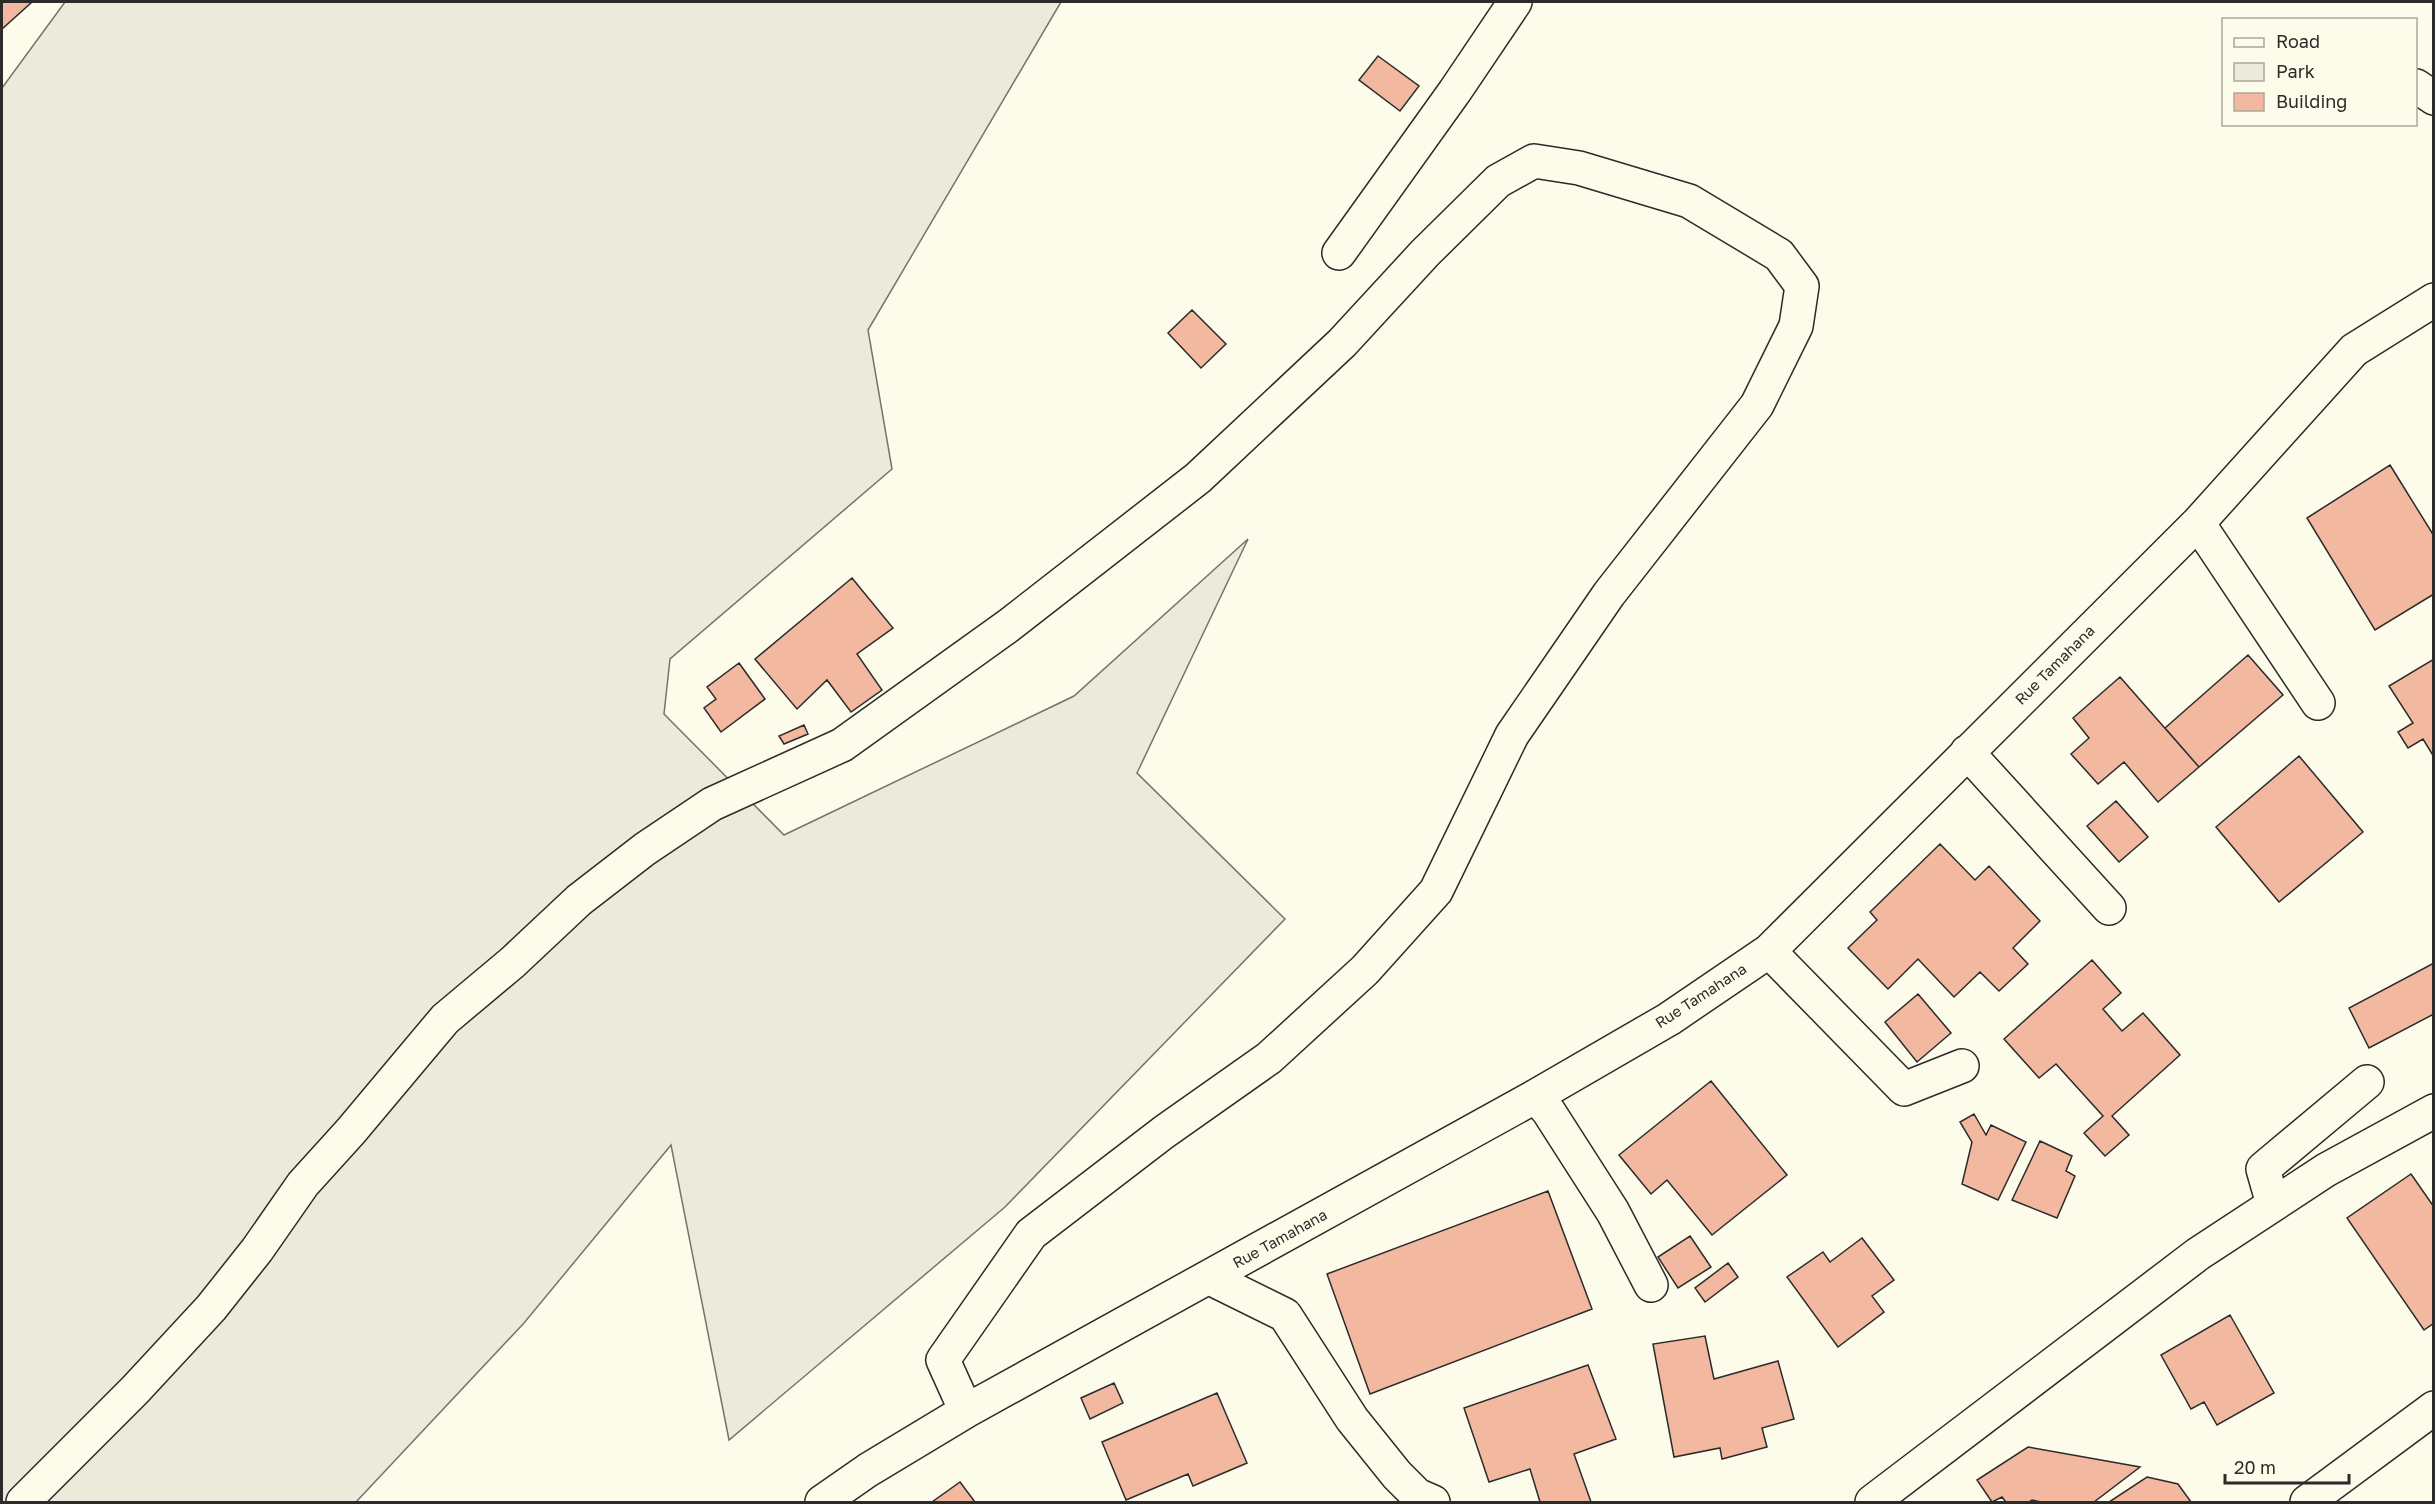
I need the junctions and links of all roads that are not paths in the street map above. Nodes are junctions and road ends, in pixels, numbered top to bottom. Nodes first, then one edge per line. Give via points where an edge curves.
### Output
1 (1515, 2) edge
2 (2417, 87) edge
3 (2433, 98) edge
4 (1339, 253) dead end
5 (2433, 300) edge
6 (2198, 523) junction
7 (2318, 703) dead end
8 (1967, 752) junction
9 (2109, 908) dead end
10 (1769, 951) junction
11 (1962, 1066) dead end
12 (2367, 1082) dead end
13 (1536, 1096) junction
14 (2433, 1111) edge
15 (2273, 1204) junction
16 (1210, 1278) junction
17 (1651, 1285) dead end
18 (2433, 1408) edge
19 (966, 1411) junction
20 (23, 1503) edge
21 (822, 1503) edge
22 (1433, 1503) edge
23 (1872, 1503) edge
24 (2307, 1503) edge

1 - 4 street
2 - 3 street
5 - 6 street, Rue Tamahana via 2354,350
6 - 7 street
6 - 8 street, Rue Tamahana
8 - 9 street
8 - 10 street, Rue Tamahana
10 - 11 street via 1904,1089
10 - 13 street, Rue Tamahana via 1669,1019
12 - 15 street via 2262,1169
13 - 16 street, Rue Tamahana
13 - 17 street via 1613,1212
14 - 15 street via 2370,1144
15 - 23 street via 2136,1300
16 - 19 street, Rue Tamahana
16 - 22 street via 1285,1315 1352,1419 1397,1475 1417,1495
18 - 24 street
19 - 20 street via 943,1360 1031,1234 1269,1058 1365,970 1437,891 1512,735 1610,594 1756,405 1796,326 1802,286 1779,255 1689,201 1579,168 1534,161 1498,181 1342,343 1198,478 1008,626 842,745 712,804 645,849 579,900 445,1019 303,1184 211,1308
19 - 21 street, Rue Tamahana via 868,1470

